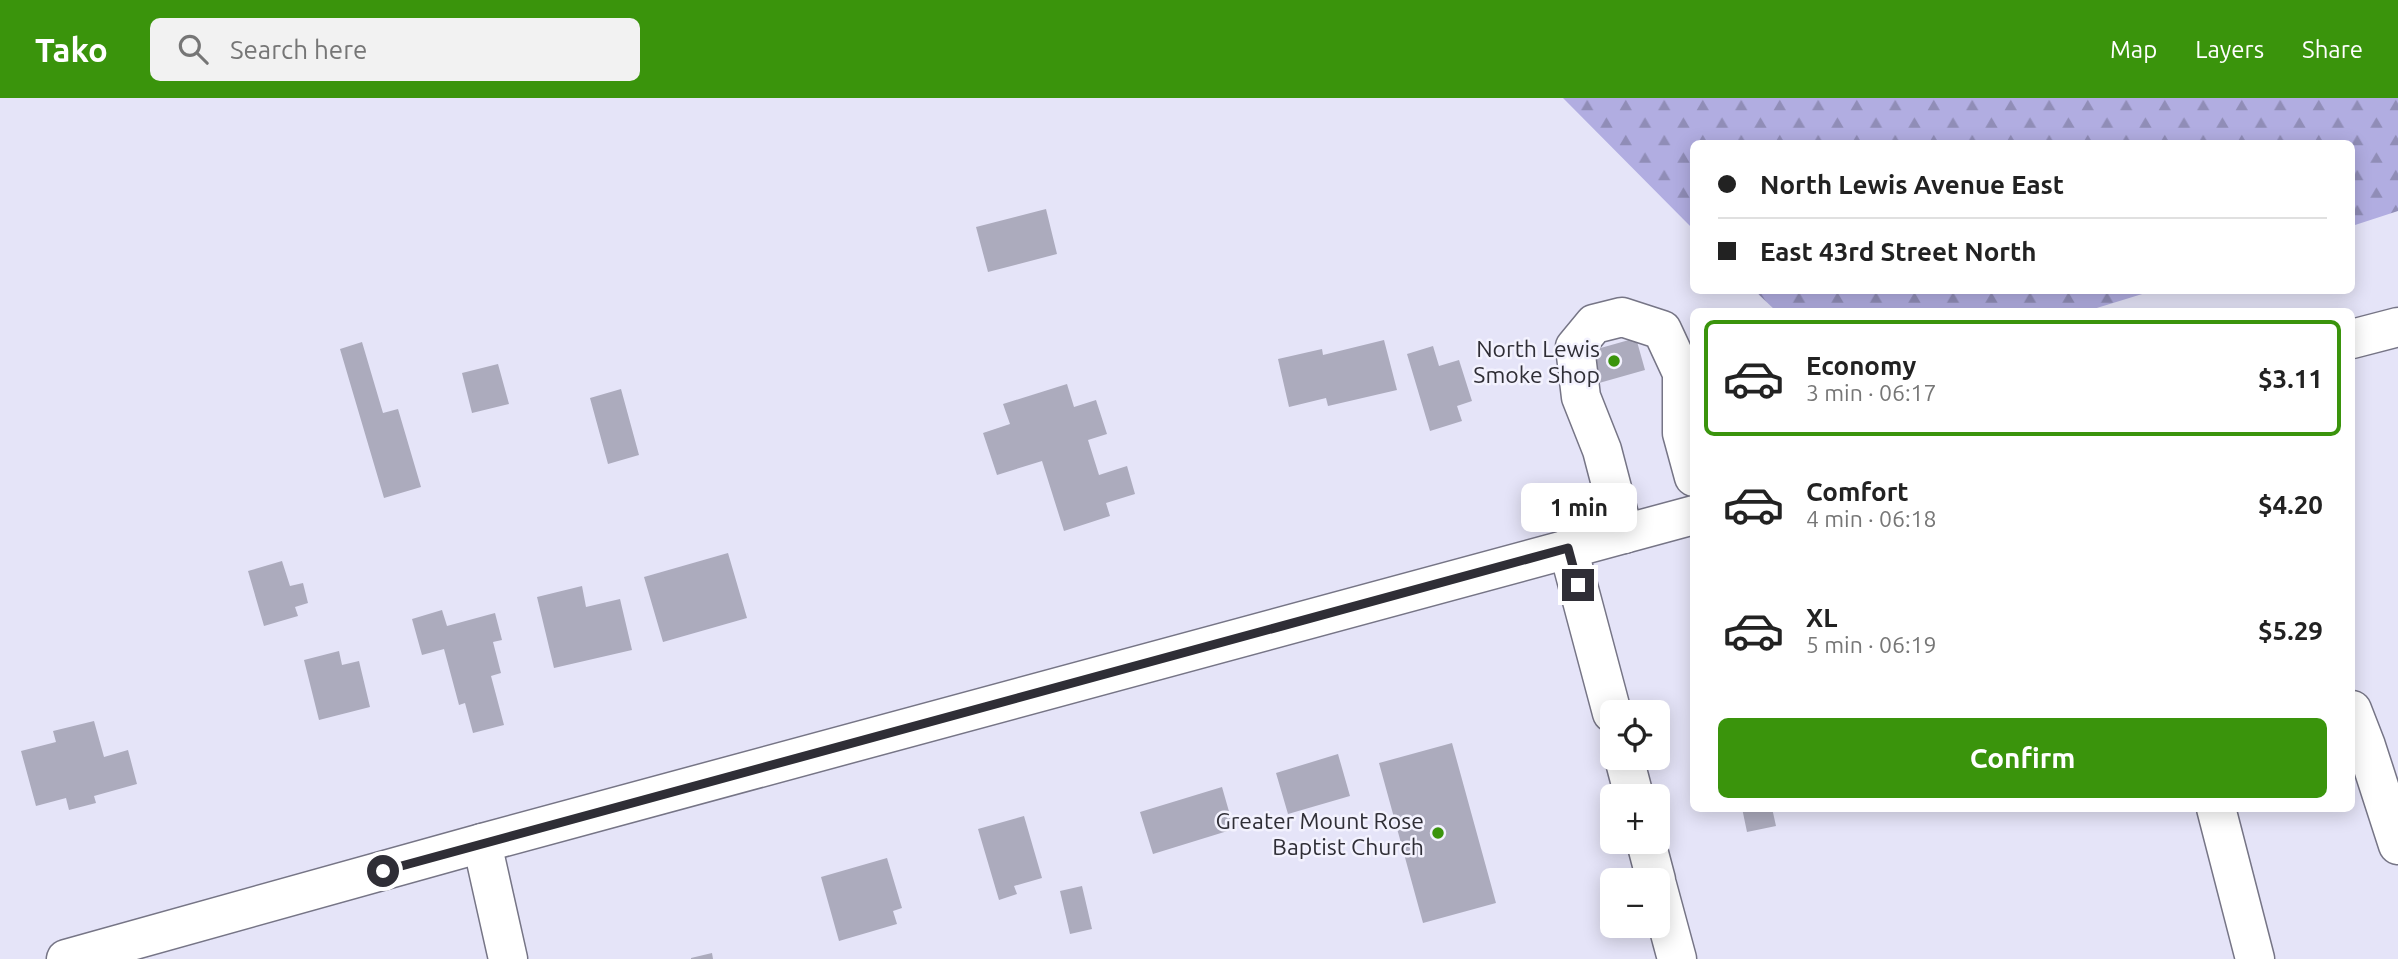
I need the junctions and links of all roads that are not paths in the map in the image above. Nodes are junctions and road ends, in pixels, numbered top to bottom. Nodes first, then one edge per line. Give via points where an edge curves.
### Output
1 (2398, 327) edge
2 (2355, 338) edge
3 (1690, 462) edge
4 (1690, 517) edge
5 (1624, 534) junction
6 (1568, 548) junction
7 (1609, 700) edge
8 (2355, 717) edge
9 (2217, 812) edge
10 (482, 843) junction
11 (2398, 845) edge
12 (1670, 932) edge
13 (66, 959) edge
14 (508, 959) edge
15 (1677, 959) edge
16 (2255, 959) edge

1 - 2 main road
3 - 5 main road via 1682,433 1682,373 1662,330 1622,317 1594,324 1575,347 1581,397 1602,450
4 - 5 main road
5 - 6 main road
6 - 7 main road
6 - 10 main road
8 - 11 main road
9 - 16 main road
10 - 13 main road
10 - 14 main road
12 - 15 main road

